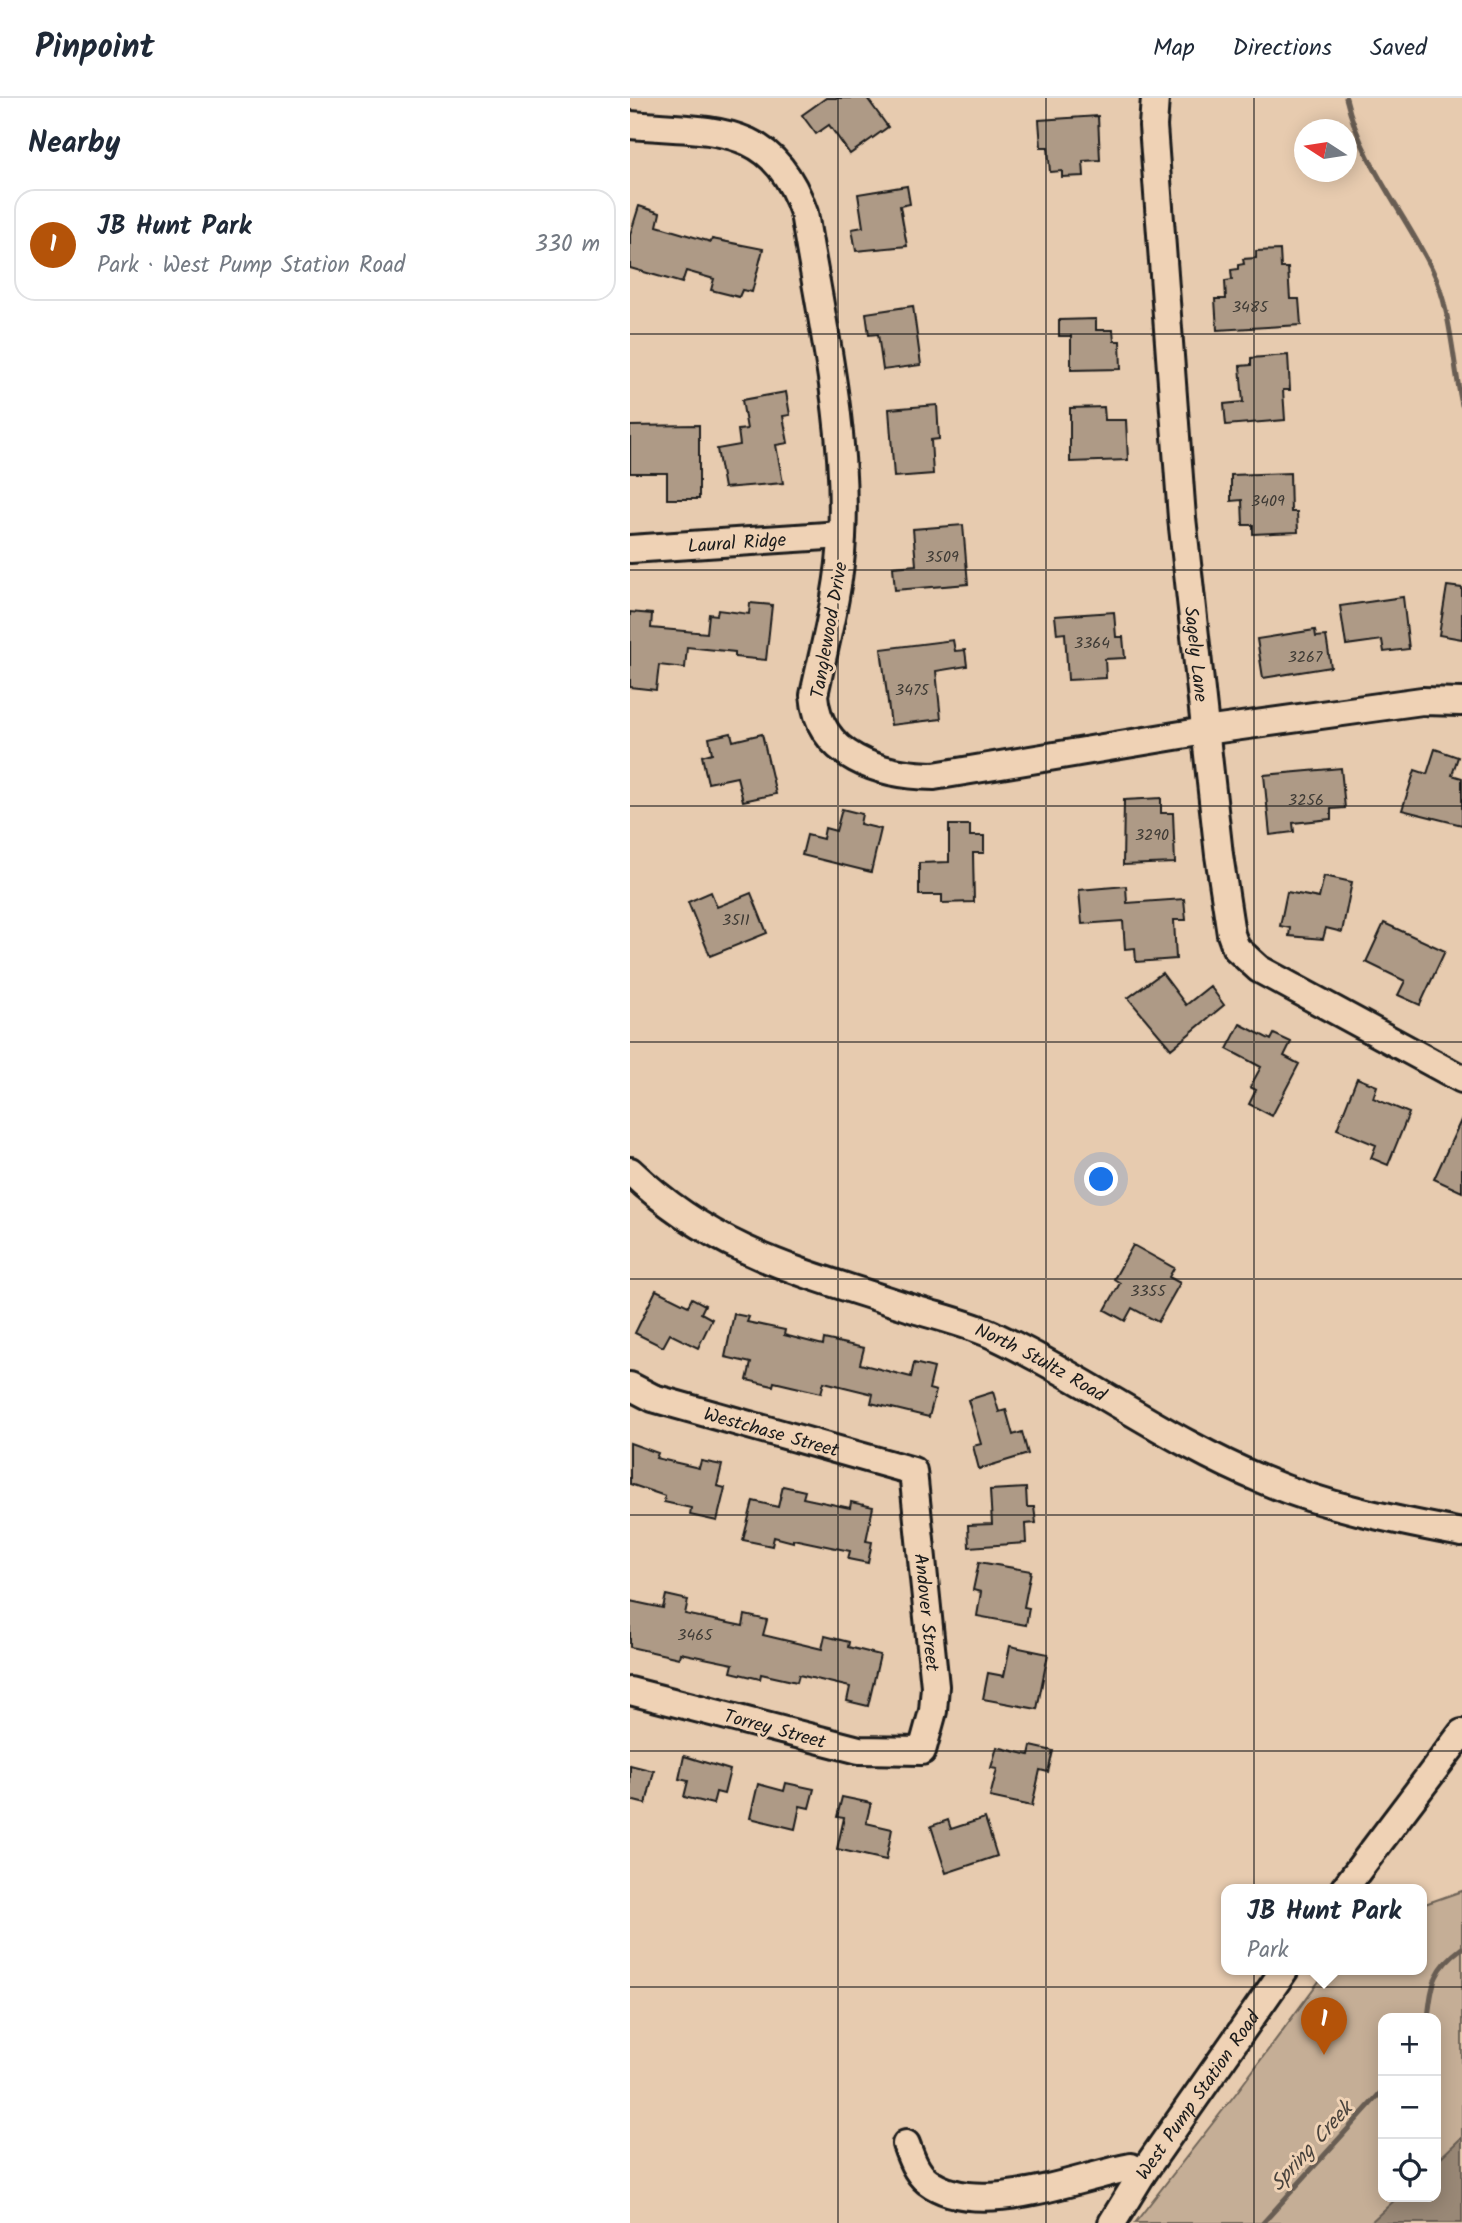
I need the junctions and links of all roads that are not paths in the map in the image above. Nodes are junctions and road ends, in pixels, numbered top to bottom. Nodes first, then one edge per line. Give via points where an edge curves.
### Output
1 (1155, 98) edge
2 (630, 125) edge
3 (842, 535) junction
4 (630, 549) edge
5 (1462, 702) edge
6 (1205, 731) junction
7 (1462, 1079) edge
8 (630, 1171) edge
9 (630, 1386) edge
10 (913, 1471) joint
11 (1462, 1533) edge
12 (630, 1690) edge
13 (1462, 1733) edge
14 (922, 1751) joint
15 (1348, 1884) edge
16 (1281, 1975) edge
17 (906, 2144) dead end
18 (1142, 2174) junction
19 (1112, 2223) edge

1 - 6 street, Sagely Lane via 1153,126 1182,518
2 - 3 street, Tanglewood Drive via 732,135 759,147 790,179 804,213 830,370 843,488
3 - 4 street, Laural Ridge
3 - 6 street, Tanglewood Drive via 840,571 814,695 822,727 839,749 854,758 892,772 934,776
5 - 6 street, Tanglewood Drive via 1422,701
6 - 7 street, Sagely Lane via 1227,915 1236,948 1259,969
8 - 11 street, North Stultz Road via 694,1224 769,1262 995,1335 1202,1451 1263,1480 1391,1519
9 - 10 street, Westchase Street via 653,1398
10 - 14 street, Andover Street via 935,1686
12 - 14 street, Torrey Street via 859,1750
13 - 15 street
16 - 18 street, West Pump Station Road
17 - 18 street via 926,2180 943,2191 964,2196 1027,2191 1131,2168
18 - 19 street, West Pump Station Road

